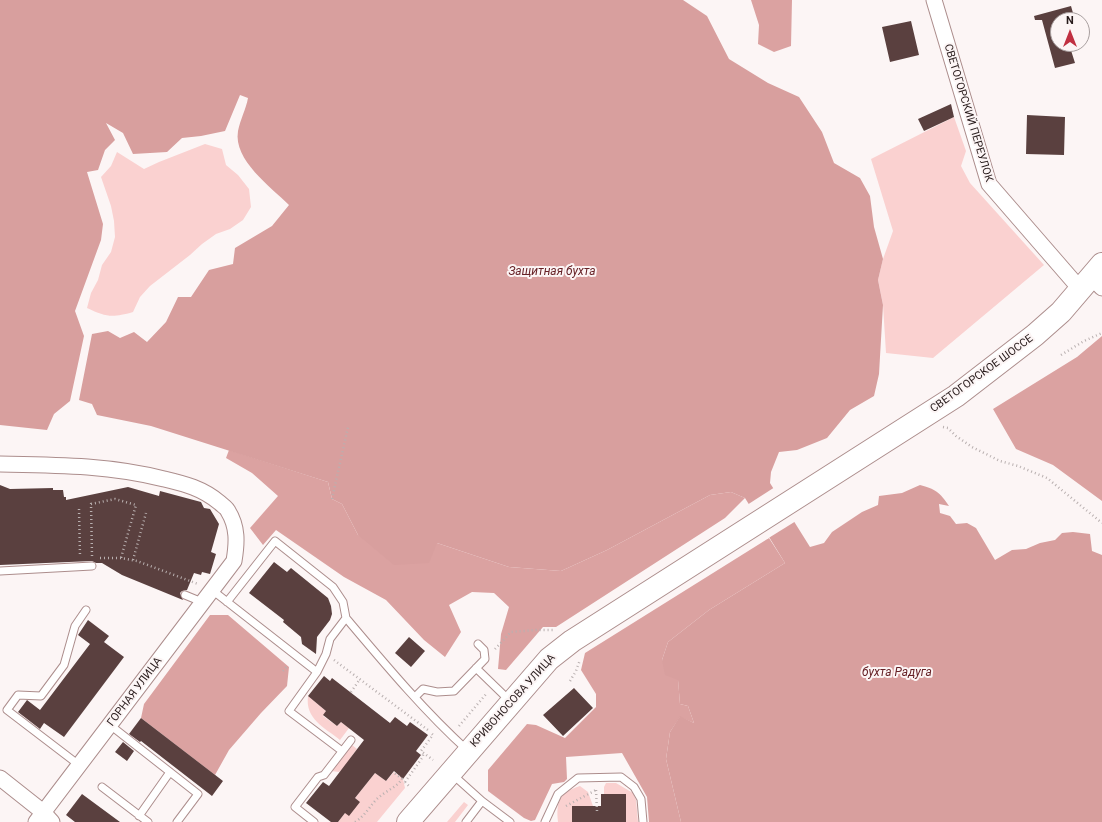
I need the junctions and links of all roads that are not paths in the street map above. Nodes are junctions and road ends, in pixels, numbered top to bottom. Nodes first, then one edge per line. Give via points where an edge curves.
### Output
1 (934, 0) edge
2 (1094, 280) edge
3 (0, 464) edge
4 (736, 535) joint
5 (92, 566) dead end
6 (0, 571) edge
7 (212, 590) junction
8 (185, 595) dead end
9 (202, 602) junction
10 (227, 602) junction
11 (86, 610) dead end
12 (346, 618) junction
13 (478, 644) dead end
14 (476, 668) junction
15 (317, 672) junction
16 (415, 697) junction
17 (511, 702) junction
18 (110, 724) junction
19 (350, 740) dead end
20 (342, 751) junction
21 (468, 751) junction
22 (79, 765) junction
23 (170, 772) junction
24 (450, 772) junction
25 (0, 778) edge
26 (102, 787) dead end
27 (482, 801) junction
28 (139, 816) junction
29 (44, 819) edge
30 (547, 819) edge
31 (148, 822) edge
32 (177, 822) edge
33 (314, 822) edge
34 (408, 822) edge
35 (466, 822) edge
36 (510, 822) edge
37 (643, 822) edge

1 - 2 street, СВЕТОГОРСКИЙ ПЕРЕУЛОК via 989,184
2 - 4 main road, СВЕТОГОРСКОЕ ШОССЕ via 1045,326 956,396
3 - 7 street, ГОРНАЯ УЛИЦА via 89,466 138,472 194,486 212,496 228,510 236,529 237,546 234,561
4 - 17 main road, КРИВОНОСОВА УЛИЦА via 572,640 549,659
5 - 6 lane
7 - 9 street, ГОРНАЯ УЛИЦА
7 - 10 lane
8 - 9 lane
9 - 18 street, ГОРНАЯ УЛИЦА
10 - 12 lane via 274,541 333,587 343,602
10 - 15 lane
11 - 22 lane via 75,626 64,665 41,696 18,695 7,710
12 - 15 lane via 330,639
12 - 16 lane
13 - 14 lane via 484,650 485,659
14 - 16 lane via 454,691 437,692 423,689
14 - 17 lane
15 - 20 lane via 289,711
16 - 21 lane
17 - 21 main road, КРИВОНОСОВА УЛИЦА
18 - 22 street, ГОРНАЯ УЛИЦА
18 - 23 lane
19 - 20 lane
20 - 33 lane via 295,807
21 - 24 main road, КРИВОНОСОВА УЛИЦА
22 - 29 street, ГОРНАЯ УЛИЦА
23 - 28 lane
23 - 32 lane via 198,794
24 - 27 lane
24 - 34 main road, КРИВОНОСОВА УЛИЦА
25 - 29 street
26 - 28 lane
27 - 35 lane
27 - 36 lane
28 - 31 lane
30 - 37 lane via 558,794 578,778 621,777 634,787 641,799

